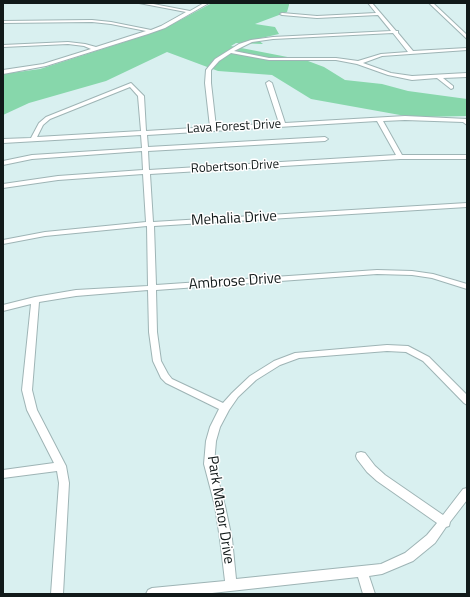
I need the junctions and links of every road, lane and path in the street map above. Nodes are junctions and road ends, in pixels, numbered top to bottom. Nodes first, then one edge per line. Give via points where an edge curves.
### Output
1 (141, 3) edge
2 (207, 3) edge
3 (370, 3) edge
4 (431, 3) edge
5 (191, 12) junction
6 (282, 14) dead end
7 (380, 14) junction
8 (3, 22) edge
9 (152, 31) junction
10 (396, 32) junction
11 (467, 38) edge
12 (3, 46) edge
13 (96, 49) junction
14 (467, 49) edge
15 (231, 52) junction
16 (412, 53) junction
17 (358, 63) junction
18 (3, 72) edge
19 (467, 75) edge
20 (439, 77) junction
21 (269, 83) dead end
22 (451, 87) dead end
23 (379, 119) junction
24 (466, 122) edge
25 (282, 124) junction
26 (213, 128) junction
27 (142, 132) junction
28 (34, 138) junction
29 (325, 139) dead end
30 (3, 141) edge
31 (144, 150) junction
32 (400, 157) junction
33 (467, 157) edge
34 (3, 163) edge
35 (145, 172) junction
36 (3, 186) edge
37 (467, 205) edge
38 (150, 224) junction
39 (3, 242) edge
40 (466, 284) edge
41 (152, 288) junction
42 (35, 300) junction
43 (3, 308) edge
44 (467, 401) edge
45 (225, 408) junction
46 (361, 456) dead end
47 (60, 466) junction
48 (3, 474) edge
49 (467, 492) edge
50 (445, 523) junction
51 (362, 571) junction
52 (231, 584) junction
53 (57, 594) edge
54 (152, 594) edge
55 (369, 594) edge

1 - 5 street
2 - 5 street
3 - 7 street
4 - 11 street
5 - 9 street
6 - 7 street via 317,17
7 - 10 street
8 - 9 street via 92,21
9 - 13 street
10 - 15 street via 273,38 251,41
10 - 16 street
12 - 13 street via 68,43
13 - 18 street via 44,65
14 - 16 street
15 - 17 street via 269,59 336,59
15 - 26 street via 217,60 209,70
16 - 17 street via 381,55
17 - 20 street via 390,74 412,78
19 - 20 street
20 - 22 street
21 - 25 street
23 - 24 street, Lava Forest Drive
23 - 25 street, Lava Forest Drive
23 - 32 street
25 - 26 street, Lava Forest Drive
26 - 27 street, Lava Forest Drive
27 - 28 street, Lava Forest Drive
27 - 28 street via 141,96 131,85 48,118 41,124
27 - 31 street
28 - 30 street, Lava Forest Drive
29 - 31 street
31 - 34 street via 48,155
31 - 35 street
32 - 33 street, Robertson Drive
32 - 35 street, Robertson Drive
35 - 36 street, Robertson Drive via 58,178
35 - 38 street
37 - 38 street, Mehalia Drive
38 - 39 street, Mehalia Drive via 45,234
38 - 41 street
40 - 41 street, Ambrose Drive via 395,271
41 - 42 street, Ambrose Drive via 76,293
41 - 45 street via 155,351 162,372 178,387
42 - 43 street, Ambrose Drive
42 - 47 street via 27,390 32,410 48,436
44 - 45 street, Park Manor Drive via 418,354 408,349 387,348 298,355 277,363 244,386
45 - 52 street, Park Manor Drive via 211,441 209,464 222,513
46 - 50 street via 381,478
47 - 48 street
47 - 53 street via 64,497
49 - 50 street
50 - 51 street via 431,539 409,557 382,569
51 - 52 street
51 - 55 street
52 - 54 street

